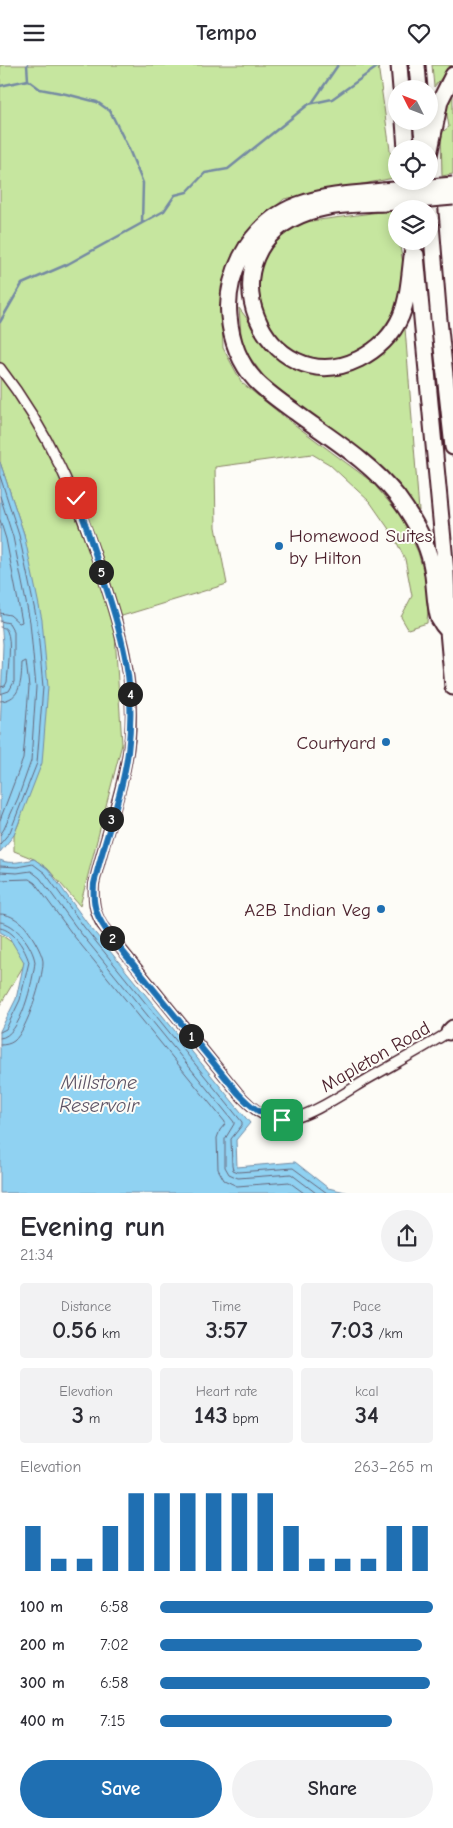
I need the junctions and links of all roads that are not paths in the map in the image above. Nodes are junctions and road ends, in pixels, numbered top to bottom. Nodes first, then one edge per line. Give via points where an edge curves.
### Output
1 (399, 65) edge
2 (417, 65) edge
3 (453, 75) edge
4 (400, 80) edge
5 (418, 80) edge
6 (432, 140) edge
7 (453, 185) edge
8 (428, 190) edge
9 (383, 197) junction
10 (453, 197) edge
11 (413, 250) edge
12 (415, 250) edge
13 (0, 368) edge
14 (453, 447) edge
15 (448, 631) junction
16 (453, 687) edge
17 (452, 1030) edge

1 - 4 highway
2 - 5 highway
3 - 6 highway via 440,101
7 - 9 highway, bridge
8 - 14 highway
9 - 10 highway, bridge
9 - 11 highway via 308,212 288,221 273,233 254,262 250,279 253,308 261,329 277,348 311,365 331,367 366,356 385,340 400,316
9 - 15 highway via 343,194 303,202 270,220 251,239 235,271 228,309 231,333 241,358 256,381 369,467 398,497 410,514 431,562 439,619
12 - 15 highway via 446,572
13 - 17 street, Mapleton Road via 53,449 72,490 119,627 128,665 131,715 128,753 94,884 96,913 102,925 238,1093 256,1110 274,1118 300,1117
15 - 16 highway

